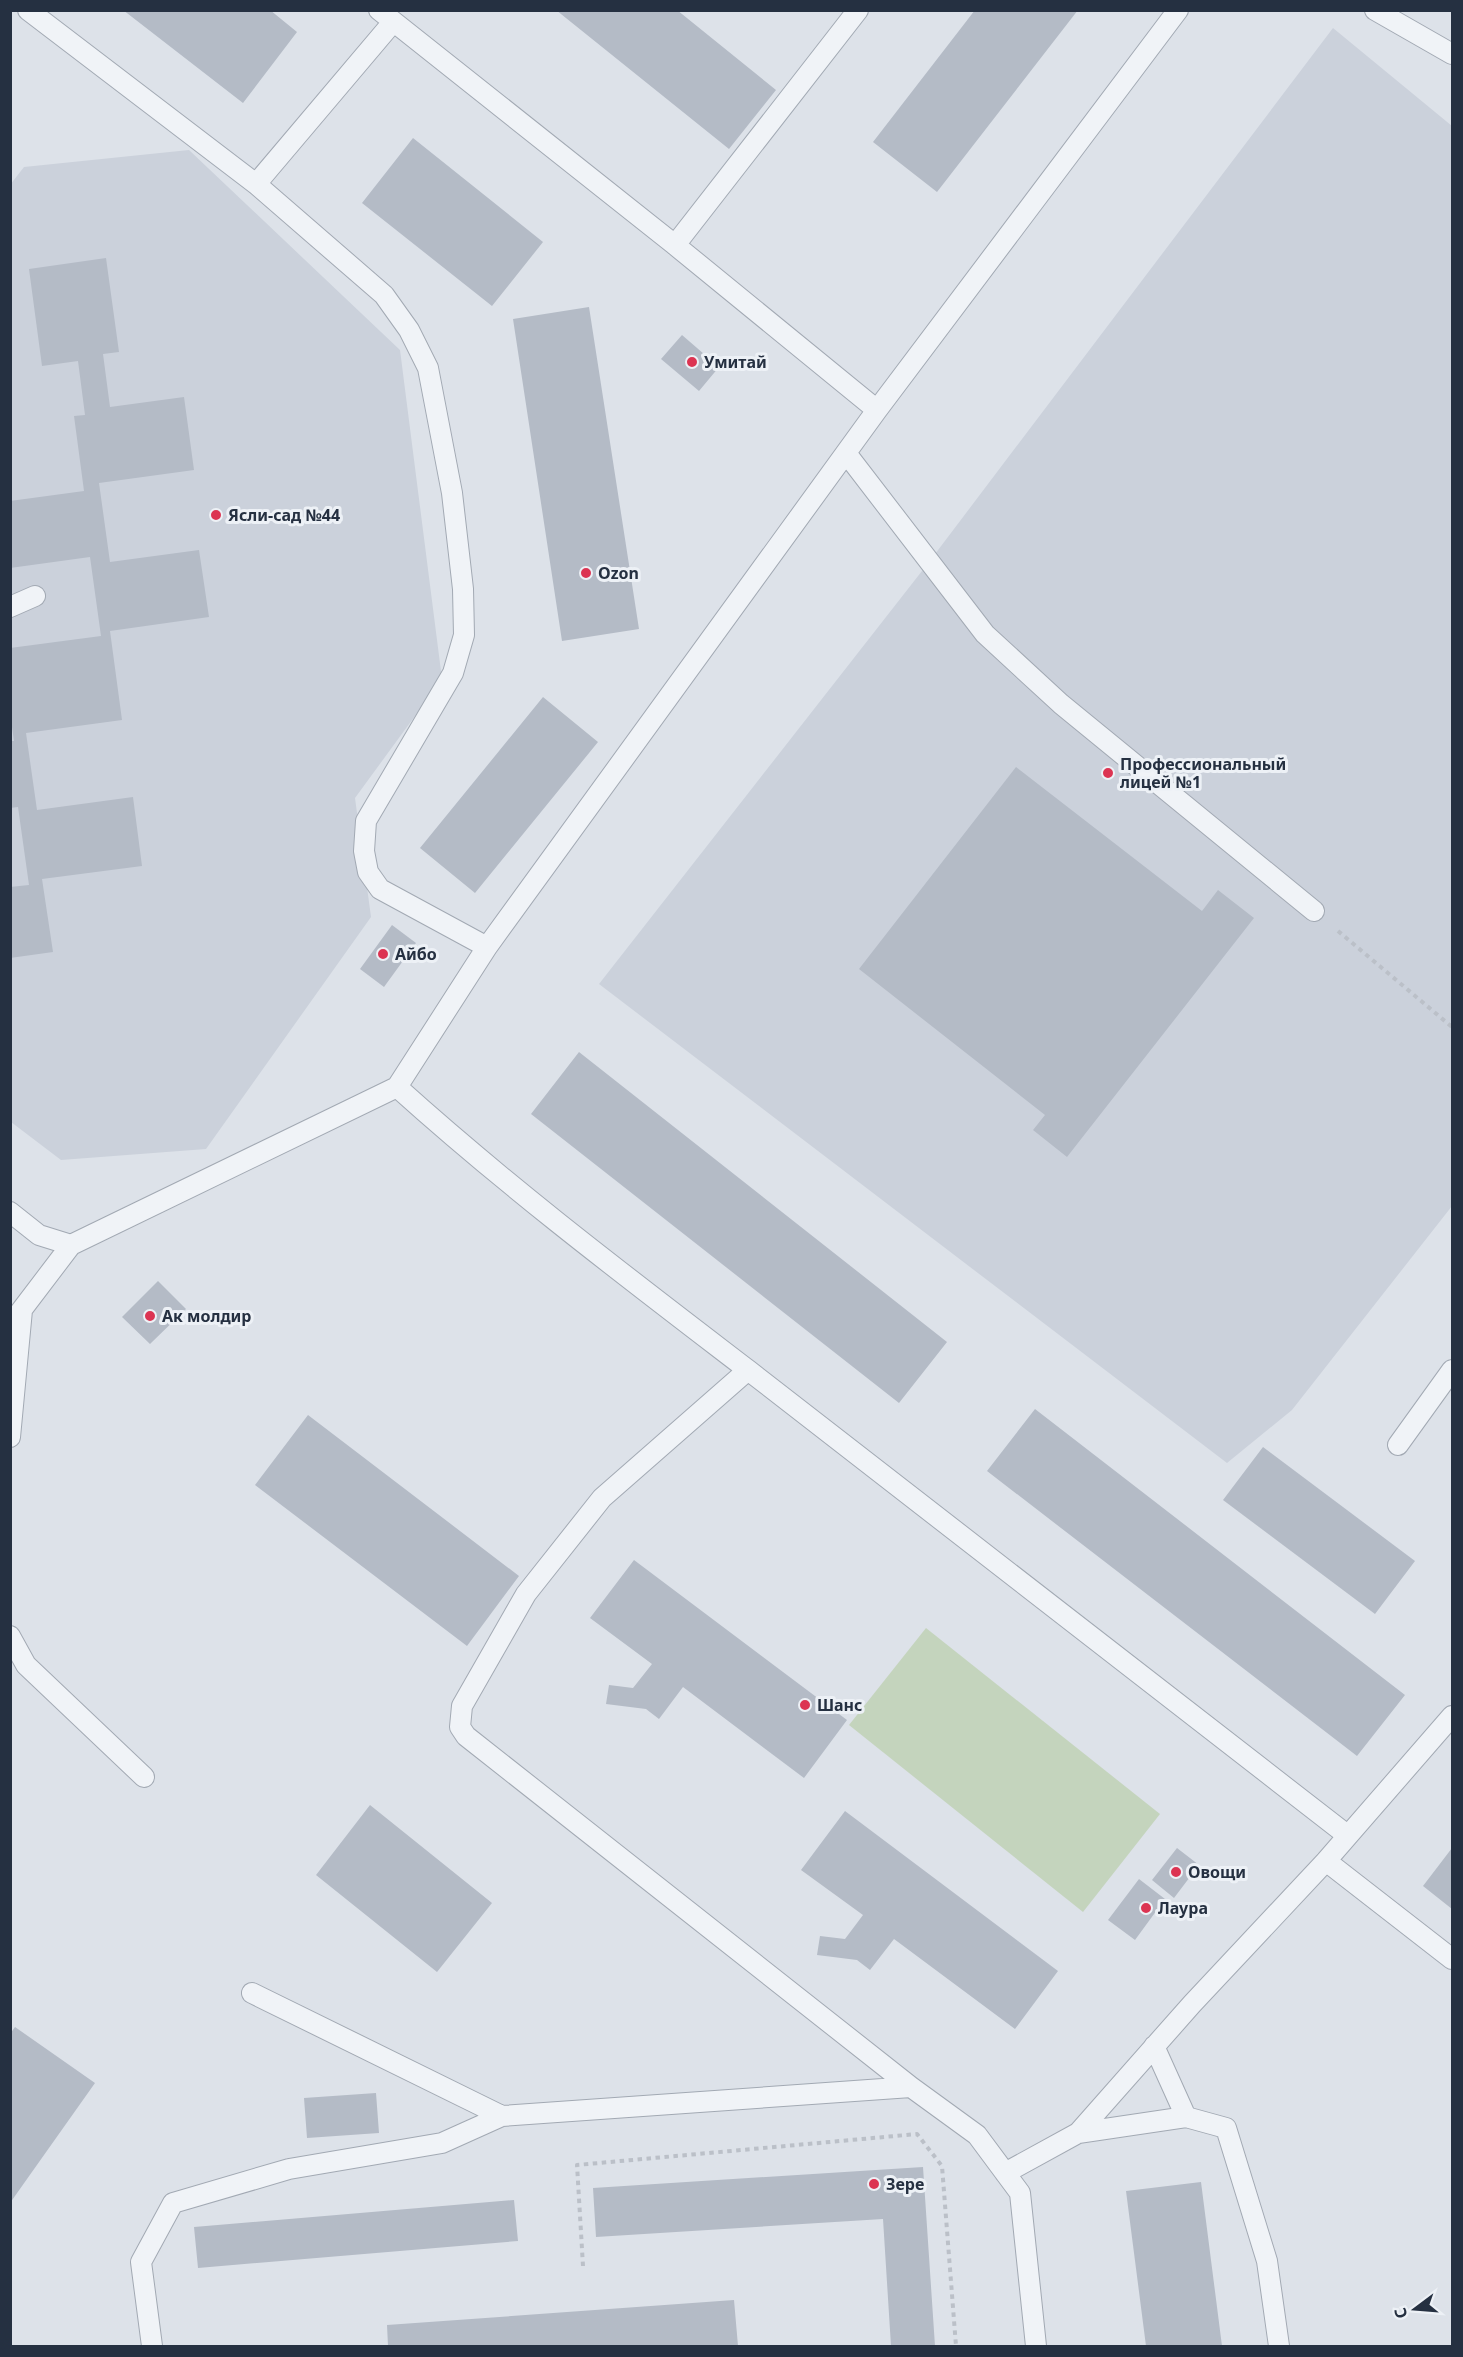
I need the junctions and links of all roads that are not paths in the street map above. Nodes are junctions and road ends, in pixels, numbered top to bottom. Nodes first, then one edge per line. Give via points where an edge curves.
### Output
1 (28, 10) edge
2 (858, 10) edge
3 (1178, 10) edge
4 (1376, 10) edge
5 (386, 16) edge
6 (1452, 54) edge
7 (256, 184) junction
8 (675, 245) junction
9 (877, 410) junction
10 (846, 453) junction
11 (35, 596) dead end
12 (10, 607) edge
13 (1314, 911) road end
14 (487, 946) junction
15 (397, 1087) junction
16 (10, 1212) edge
17 (71, 1245) junction
18 (16, 1317) edge
19 (748, 1370) junction
20 (1452, 1370) edge
21 (10, 1437) edge
22 (1398, 1445) dead end
23 (10, 1636) edge
24 (1452, 1716) edge
25 (144, 1777) dead end
26 (1347, 1835) junction
27 (1326, 1861) junction
28 (1452, 1959) edge
29 (252, 1994) dead end
30 (1154, 2046) junction
31 (911, 2087) junction
32 (502, 2116) junction
33 (1186, 2117) junction
34 (1078, 2133) junction
35 (1005, 2173) junction
36 (152, 2346) edge
37 (1036, 2346) edge
38 (1279, 2346) edge

1 - 7 lane
2 - 8 lane
3 - 9 lane
4 - 6 lane
5 - 7 lane
5 - 8 lane
7 - 14 lane via 384,295 409,330 428,368 452,493 464,589 464,635 453,673 366,821 364,851 368,872 380,889
8 - 9 lane
9 - 10 lane
10 - 13 lane via 985,634 1061,704
10 - 14 lane
11 - 12 lane
14 - 15 lane
15 - 17 lane
15 - 19 lane via 573,1236
16 - 17 lane via 39,1235
17 - 18 lane
18 - 21 lane
19 - 26 lane
19 - 31 lane via 602,1498 526,1594 462,1706 460,1727 466,1736
20 - 22 lane
23 - 25 lane via 26,1665
24 - 26 lane
26 - 27 lane
27 - 28 lane
27 - 30 lane
29 - 32 lane
30 - 33 lane
30 - 34 lane
31 - 32 lane
31 - 35 lane via 977,2135
32 - 36 lane via 442,2143 289,2169 172,2203 141,2262
33 - 34 lane
33 - 38 lane via 1226,2128 1267,2261
34 - 35 lane
35 - 37 lane via 1020,2193

